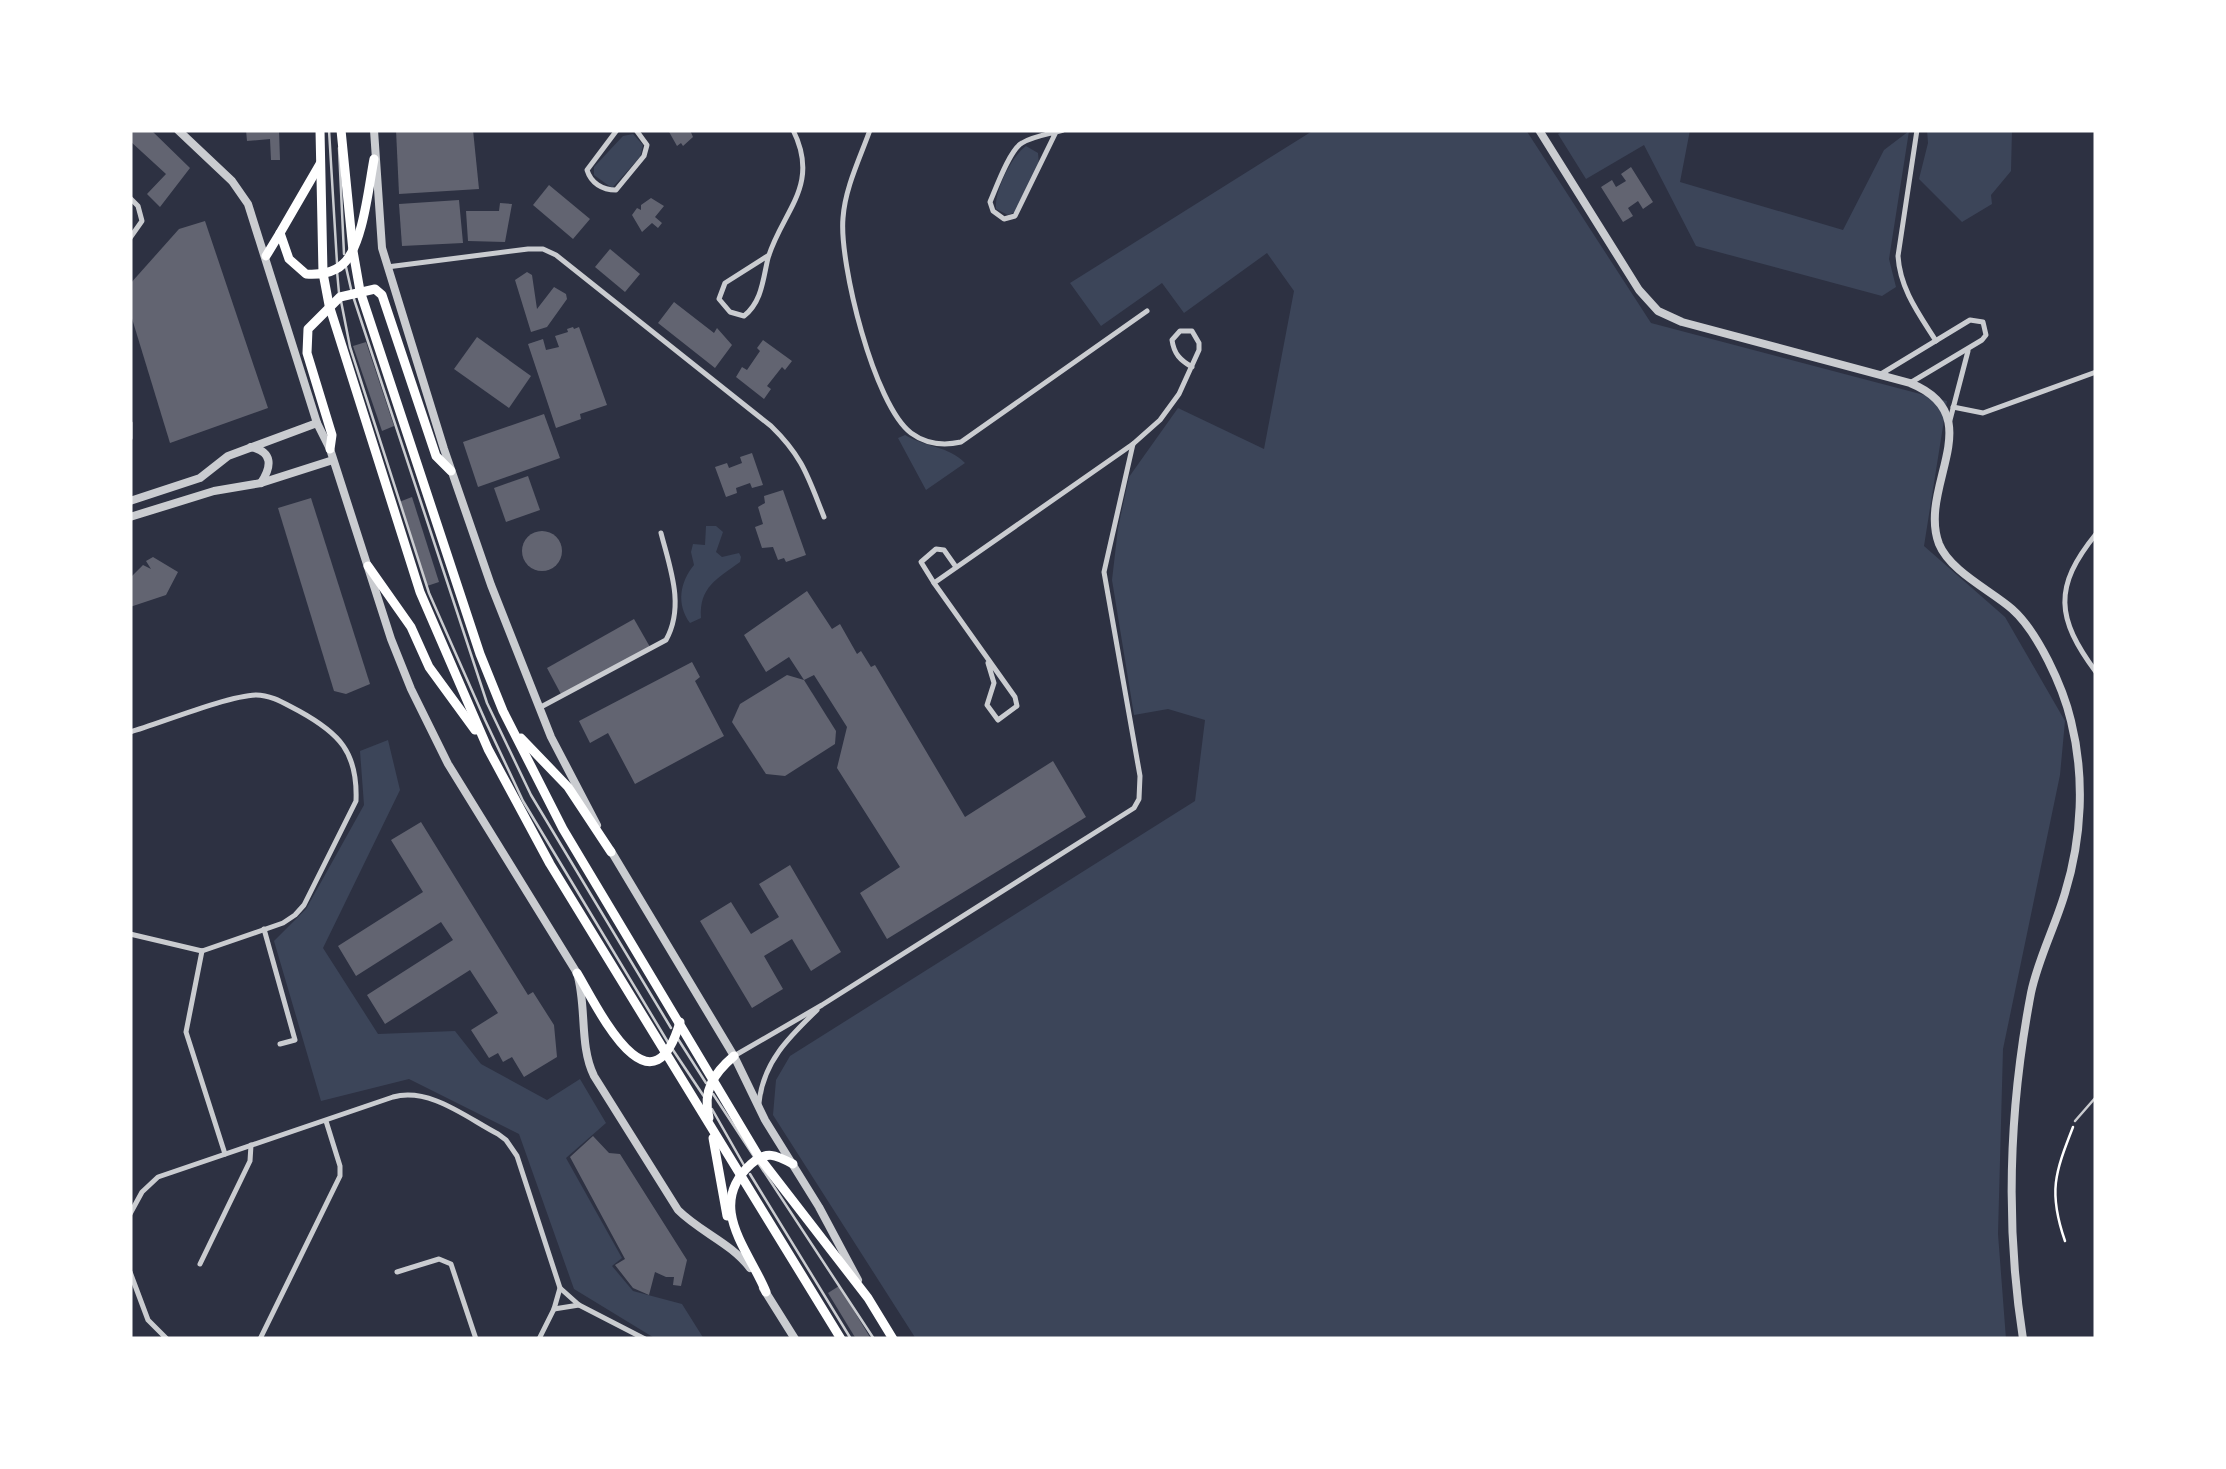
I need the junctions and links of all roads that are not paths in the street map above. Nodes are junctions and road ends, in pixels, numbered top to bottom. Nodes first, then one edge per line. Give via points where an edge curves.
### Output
1 (178, 130) edge
2 (320, 130) edge
3 (330, 130) edge
4 (339, 130) edge
5 (374, 130) edge
6 (617, 130) edge
7 (636, 130) edge
8 (793, 130) edge
9 (870, 130) edge
10 (1538, 130) edge
11 (1917, 130) edge
12 (1060, 131) edge
13 (374, 158) junction
14 (321, 161) junction
15 (130, 198) edge
16 (280, 234) junction
17 (130, 238) edge
18 (352, 251) junction
19 (769, 255) junction
20 (266, 256) junction
21 (342, 266) junction
22 (387, 267) junction
23 (324, 273) junction
24 (356, 292) junction
25 (340, 298) junction
26 (329, 305) junction
27 (1147, 312) dead end
28 (1936, 341) junction
29 (1968, 348) junction
30 (1192, 367) junction
31 (2096, 372) edge
32 (1881, 374) junction
33 (1910, 384) junction
34 (1953, 407) junction
35 (1950, 420) junction
36 (130, 423) edge
37 (317, 423) junction
38 (130, 438) edge
39 (1133, 444) junction
40 (251, 447) junction
41 (331, 454) junction
42 (451, 471) junction
43 (262, 483) junction
44 (130, 501) edge
45 (824, 516) dead end
46 (130, 517) edge
47 (661, 533) dead end
48 (2096, 534) edge
49 (368, 566) junction
50 (956, 567) junction
51 (934, 583) junction
52 (988, 662) junction
53 (2096, 672) edge
54 (540, 708) junction
55 (502, 711) junction
56 (130, 732) edge
57 (488, 749) junction
58 (611, 852) junction
59 (264, 930) junction
60 (130, 934) edge
61 (202, 951) junction
62 (577, 973) junction
63 (822, 1005) junction
64 (680, 1022) junction
65 (676, 1035) junction
66 (280, 1044) dead end
67 (668, 1050) junction
68 (734, 1056) junction
69 (710, 1082) junction
70 (2096, 1097) edge
71 (707, 1100) junction
72 (759, 1106) junction
73 (326, 1121) junction
74 (2075, 1121) road end
75 (712, 1130) junction
76 (251, 1146) junction
77 (226, 1154) junction
78 (793, 1164) junction
79 (750, 1166) junction
80 (130, 1214) edge
81 (730, 1224) junction
82 (200, 1264) dead end
83 (130, 1272) edge
84 (398, 1272) dead end
85 (560, 1288) junction
86 (766, 1292) junction
87 (868, 1298) junction
88 (579, 1305) junction
89 (554, 1308) junction
90 (167, 1339) edge
91 (260, 1339) edge
92 (476, 1339) edge
93 (538, 1339) edge
94 (645, 1339) edge
95 (795, 1339) edge
96 (842, 1339) edge
97 (851, 1339) edge
98 (874, 1339) edge
99 (893, 1339) edge
100 (2023, 1339) edge

1 - 20 street via 242,194
2 - 14 main road
3 - 21 lane
4 - 18 main road
4 - 21 lane
5 - 13 street
6 - 7 street via 587,170 606,190 616,190 644,156 647,145
8 - 19 street via 802,152 799,190
9 - 27 street via 845,202 843,243 871,360 908,432 936,444 961,442
10 - 32 street via 1658,311
11 - 28 street via 1899,272
12 - 12 street via 1016,147 990,202 993,211 1004,219 1018,211
13 - 18 main road
13 - 22 street
14 - 16 main road
14 - 23 main road
15 - 17 street via 142,220
16 - 20 main road
16 - 23 main road via 298,268
18 - 21 main road
18 - 24 main road
19 - 19 street via 725,283 723,307 738,316 748,313
20 - 37 street
21 - 23 main road
21 - 24 lane
21 - 25 lane
22 - 42 street
22 - 45 street via 528,250 556,254 772,426 804,464
23 - 26 main road
24 - 25 main road
24 - 42 main road via 376,289 382,295 436,456
24 - 55 main road
24 - 65 lane via 487,703 531,795
25 - 26 main road
25 - 67 lane via 428,593 524,801
26 - 41 main road via 305,339 332,435
26 - 57 main road via 420,592
28 - 29 street via 1970,320 1983,322 1986,335
28 - 32 street
29 - 33 street
29 - 34 street
30 - 30 street via 1199,343 1192,331 1180,330 1173,347
30 - 39 street via 1171,407
31 - 34 street via 1983,414
32 - 33 street
33 - 35 street via 1931,394
34 - 35 street
35 - 100 street via 1937,506 1940,547 2026,624 2060,688 2078,760 2078,840 2032,987 2015,1102 2010,1222
36 - 38 street
37 - 40 street
37 - 41 street
39 - 50 street
39 - 63 street via 1104,583 1140,776 1134,808
40 - 43 street via 268,456
40 - 44 street via 200,478
41 - 43 street
41 - 49 street
42 - 54 street
43 - 46 street
47 - 54 street via 676,596 666,640
48 - 53 street via 2071,568 2064,599 2072,633
49 - 57 main road
49 - 62 street via 390,638 432,734
50 - 51 street
50 - 51 street via 936,549 921,562
51 - 52 street
52 - 52 street via 994,683 987,705 998,720 1017,702
54 - 58 street
55 - 58 main road via 526,747 568,787
55 - 64 main road via 563,830
56 - 59 street via 252,695 278,700 342,740 356,787 351,813 304,906
57 - 67 main road via 550,864
58 - 68 street
59 - 61 street
59 - 66 street via 295,1040
60 - 61 street
61 - 77 street via 186,1032
62 - 67 main road via 624,1050 642,1061
62 - 86 street via 594,1076 678,1210 743,1259
63 - 68 street
63 - 72 street via 770,1063
64 - 65 main road
64 - 69 main road
65 - 67 main road
65 - 69 lane
67 - 71 lane
67 - 75 main road
68 - 69 main road
68 - 72 street
69 - 71 main road
69 - 79 main road
70 - 74 lane
71 - 75 main road
71 - 79 lane
72 - 78 street
73 - 76 street
73 - 85 street via 418,1095 506,1140
73 - 91 street via 340,1176
75 - 79 main road
75 - 81 main road
76 - 77 street
76 - 82 street via 250,1161
77 - 80 street via 158,1178
78 - 79 main road via 776,1154
78 - 87 street
79 - 81 main road via 731,1202
79 - 87 main road
79 - 96 main road
79 - 97 lane
79 - 98 lane via 833,1272
81 - 86 main road
83 - 90 street via 148,1320
84 - 92 street via 433,1260 451,1264
85 - 88 street
85 - 89 street
86 - 95 street
87 - 99 main road
88 - 89 street
88 - 94 street
89 - 93 street

